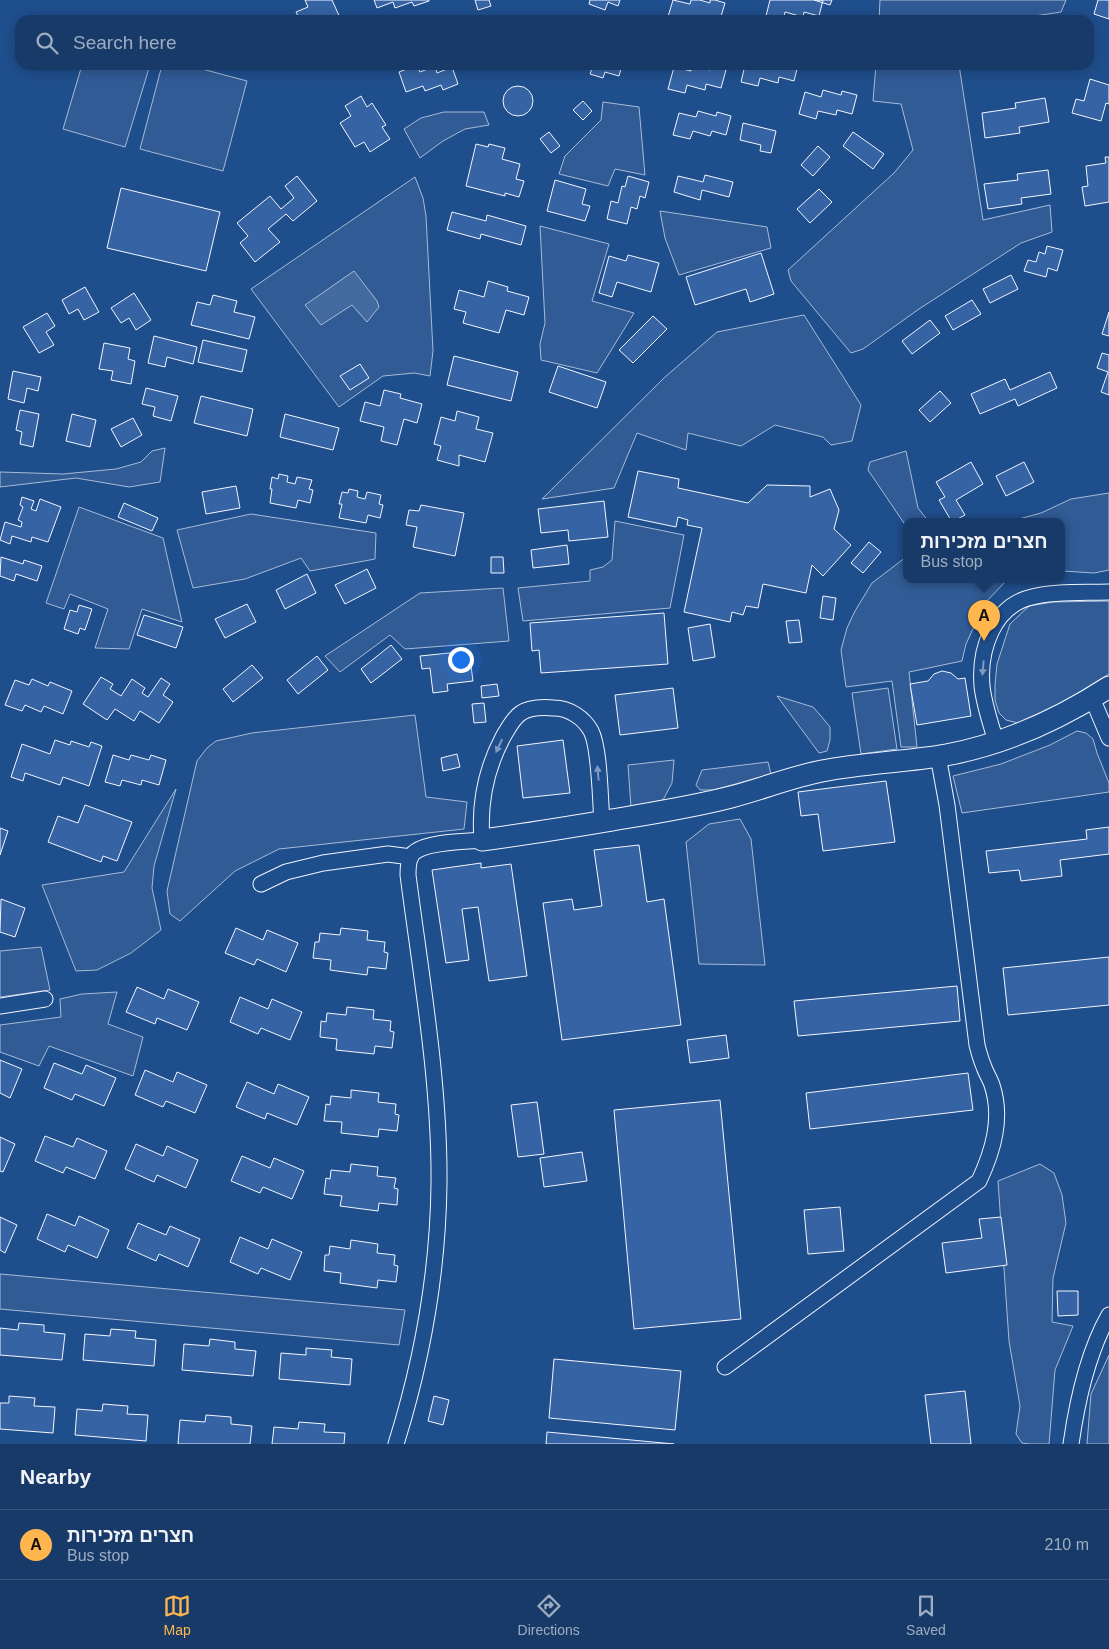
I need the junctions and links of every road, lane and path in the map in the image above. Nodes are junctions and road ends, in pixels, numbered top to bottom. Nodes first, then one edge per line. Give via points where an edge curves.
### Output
1 (1109, 592) edge
2 (1101, 692) edge
3 (1109, 738) edge
4 (996, 742) junction
5 (938, 756) junction
6 (602, 822) junction
7 (482, 840) junction
8 (411, 856) junction
9 (261, 884) dead end
10 (45, 999) dead end
11 (0, 1006) edge
12 (1109, 1315) edge
13 (726, 1367) dead end
14 (396, 1444) edge
15 (1071, 1444) edge

1 -> 4 street via 1032,596 1003,612 994,625 983,664 982,685
2 - 3 street
2 - 4 street via 1058,718
4 - 5 street
5 - 6 street via 825,770 722,799
5 - 13 street via 977,1045 997,1108 989,1160 979,1181
6 - 7 street
6 -> 7 street via 592,732 572,712 560,708 530,709 510,725 498,746 484,788
7 - 8 street via 428,846
8 - 9 street via 388,854 323,863 286,872
8 - 14 street via 408,876 434,1082 439,1185 425,1321
10 - 11 street
12 - 15 street via 1083,1384

